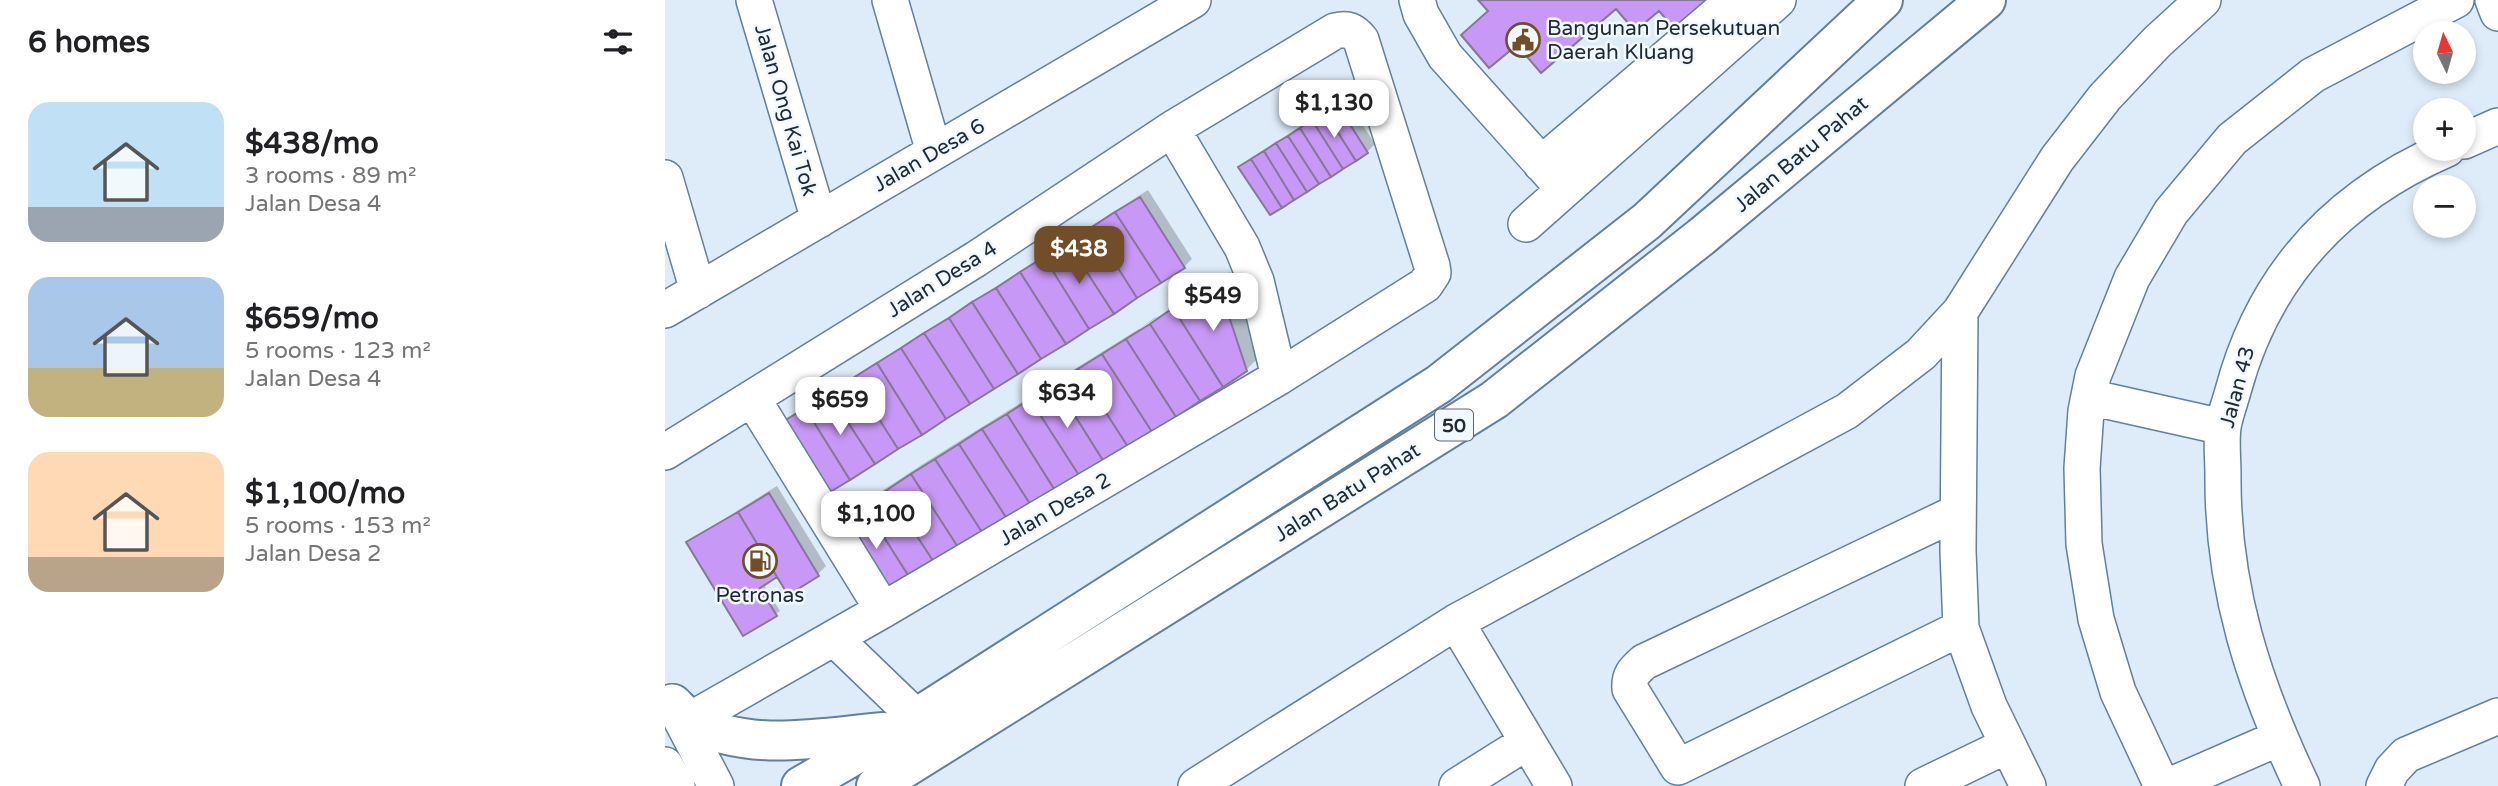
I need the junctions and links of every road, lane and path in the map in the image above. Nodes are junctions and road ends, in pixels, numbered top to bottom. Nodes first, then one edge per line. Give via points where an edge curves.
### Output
1 (754, 0) edge
2 (1193, 0) edge
3 (1417, 0) edge
4 (1734, 0) edge
5 (1778, 0) edge
6 (1883, 0) edge
7 (1973, 0) edge
8 (1986, 0) edge
9 (2203, 0) edge
10 (2456, 0) edge
11 (2493, 0) edge
12 (892, 1) edge
13 (2498, 13) edge
14 (1945, 33) junction
15 (2498, 126) edge
16 (1173, 129) junction
17 (2476, 136) edge
18 (934, 152) junction
19 (2420, 161) edge
20 (1553, 177) junction
21 (665, 178) edge
22 (819, 220) junction
23 (1526, 224) dead end
24 (1416, 289) joint
25 (698, 291) junction
26 (665, 310) edge
27 (1960, 312) junction
28 (1279, 377) junction
29 (2089, 397) junction
30 (752, 398) junction
31 (2223, 427) junction
32 (665, 452) edge
33 (1958, 512) junction
34 (883, 610) junction
35 (1456, 622) junction
36 (1961, 628) junction
37 (834, 638) junction
38 (676, 704) edge
39 (2498, 716) edge
40 (906, 724) junction
41 (2279, 738) junction
42 (1527, 742) junction
43 (2008, 745) junction
44 (665, 765) edge
45 (677, 786) edge
46 (716, 786) edge
47 (801, 786) edge
48 (876, 786) edge
49 (1196, 786) edge
50 (1457, 786) edge
51 (1554, 786) edge
52 (1923, 786) edge
53 (2028, 786) edge
54 (2162, 786) edge
55 (2169, 786) edge
56 (2302, 786) edge
57 (2384, 786) edge

1 - 22 street, Jalan Ong Kai Tok
2 - 18 street, Jalan Desa 6
3 - 20 street via 1445,56
4 - 20 street
5 - 20 street
6 - 40 highway, Jalan Batu Pahat / 50 via 1647,221 1439,384
7 - 14 highway
8 - 14 highway, Jalan Batu Pahat / 50
9 - 27 street via 2105,97 2057,159
10 - 29 street via 2313,75 2232,139 2171,212 2132,278
11 - 13 street
12 - 18 street
14 - 48 highway, Jalan Batu Pahat / 50 via 1701,237 1494,400
15 - 17 street
16 - 24 street, Jalan Desa 4 via 1325,37 1345,28 1355,32 1432,265 1430,280
16 - 28 street via 1242,247
16 - 30 street, Jalan Desa 4
18 - 22 street, Jalan Desa 6
19 - 31 street, Jalan 43 via 2365,194 2326,226 2292,267 2266,305 2243,354
20 - 23 street
21 - 25 street
22 - 25 street, Jalan Desa 6
24 - 28 street, Jalan Desa 2
25 - 26 street, Jalan Desa 6
27 - 33 street
27 - 35 street via 1921,354 1847,411
28 - 34 street, Jalan Desa 2
29 - 31 street
29 - 54 street via 2083,468 2084,544 2096,620 2118,692
30 - 32 street, Jalan Desa 4
30 - 34 street
31 - 41 street, Jalan 43 via 2223,497 2234,598 2250,660
33 - 36 street
33 - 36 street via 1644,662 1632,672 1630,689 1678,767
34 - 37 street, Jalan Desa 2
35 - 42 street
35 - 49 street
36 - 43 street
37 - 38 street, Jalan Desa 2
37 - 40 street
38 - 40 highway via 711,730 774,741
38 - 46 street
39 - 57 street via 2406,755
40 - 47 highway, Jalan Batu Pahat / 50
41 - 55 street
41 - 56 street, Jalan 43
42 - 50 street
42 - 51 street
43 - 52 street
43 - 53 street
44 - 45 street

